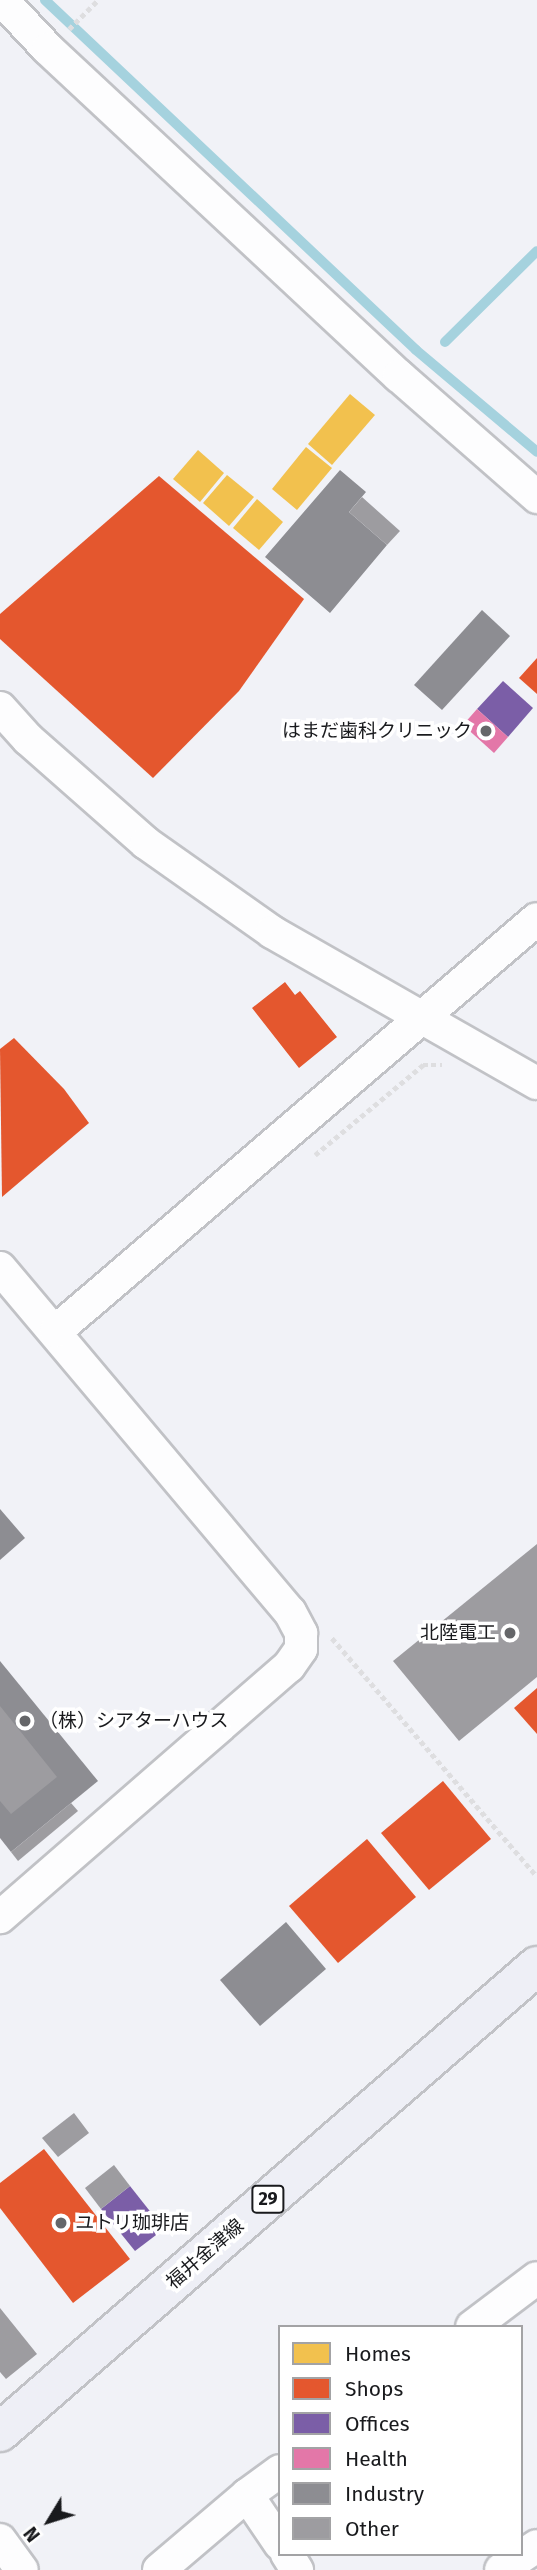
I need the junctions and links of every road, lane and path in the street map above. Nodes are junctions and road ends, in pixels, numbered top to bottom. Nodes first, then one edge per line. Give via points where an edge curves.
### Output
1 (2, 0) edge
2 (98, 0) edge
3 (48, 49) junction
4 (537, 497) edge
5 (0, 708) edge
6 (537, 919) edge
7 (424, 1017) junction
8 (423, 1065) dead end
9 (537, 1083) edge
10 (306, 1162) dead end
11 (0, 1268) edge
12 (55, 1331) junction
13 (324, 1628) dead end
14 (537, 1876) edge
15 (0, 1917) edge
16 (537, 1966) edge
17 (537, 2278) edge
18 (475, 2325) edge
19 (0, 2432) edge
20 (278, 2472) edge
21 (247, 2495) junction
22 (0, 2540) edge
23 (278, 2541) edge
24 (522, 2556) edge
25 (23, 2570) edge
26 (159, 2570) edge
27 (501, 2570) edge

1 - 3 street
2 - 3 path
3 - 4 street via 398,376
5 - 7 street via 28,739 146,843 272,932
6 - 7 street
7 - 9 street
7 - 12 street
8 - 10 path
11 - 12 street
12 - 15 street via 290,1612 301,1633 301,1650 289,1667
13 - 14 path
16 - 19 main road, 福井金津線 / 29
17 - 18 street
20 - 21 street
21 - 23 street
21 - 26 street
22 - 25 street
24 - 27 street

